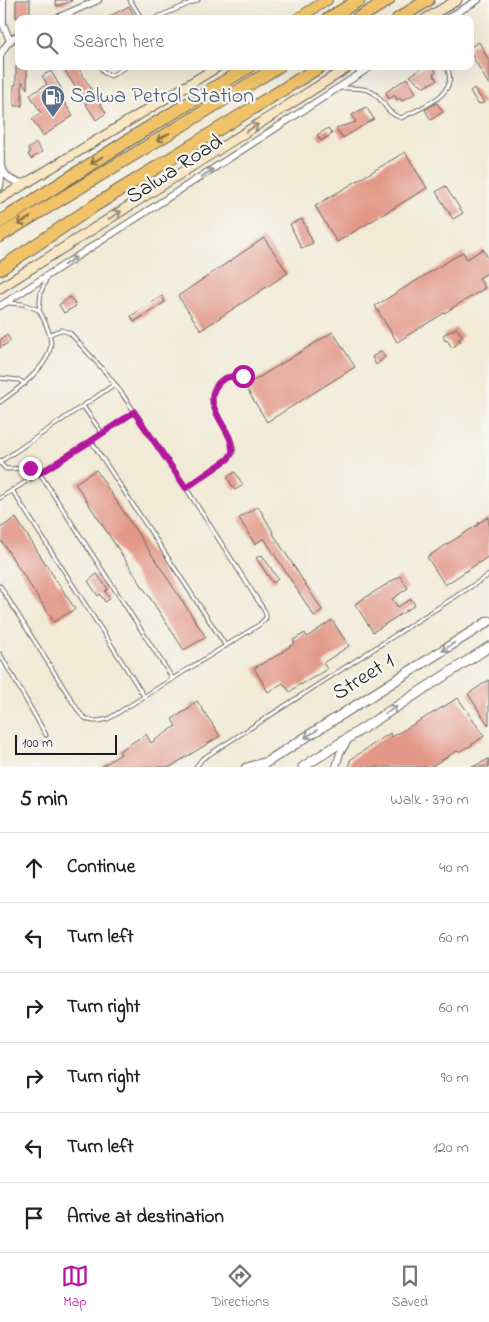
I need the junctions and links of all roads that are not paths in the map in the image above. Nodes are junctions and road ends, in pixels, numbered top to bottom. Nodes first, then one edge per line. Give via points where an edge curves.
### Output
1 (3, 0) edge
2 (98, 0) edge
3 (130, 0) edge
4 (198, 0) edge
5 (327, 0) edge
6 (334, 0) edge
7 (359, 0) edge
8 (388, 0) edge
9 (428, 0) edge
10 (457, 0) edge
11 (478, 0) edge
12 (72, 15) edge
13 (139, 15) edge
14 (162, 15) edge
15 (304, 15) edge
16 (306, 15) edge
17 (335, 15) edge
18 (364, 15) edge
19 (404, 15) edge
20 (432, 15) edge
21 (453, 15) edge
22 (15, 38) edge
23 (10, 41) junction
24 (102, 70) edge
25 (121, 70) edge
26 (212, 70) edge
27 (243, 70) edge
28 (272, 70) edge
29 (315, 70) edge
30 (344, 70) edge
31 (366, 70) edge
32 (448, 70) edge
33 (338, 89) junction
34 (1, 144) edge
35 (1, 166) edge
36 (26, 183) junction
37 (0, 187) edge
38 (0, 199) edge
39 (0, 222) edge
40 (0, 236) edge
41 (0, 269) edge
42 (47, 276) junction
43 (0, 288) edge
44 (3, 304) edge
45 (40, 310) junction
46 (50, 334) junction
47 (243, 376) dead end
48 (0, 378) edge
49 (25, 384) junction
50 (115, 384) junction
51 (0, 402) edge
52 (83, 406) junction
53 (134, 412) junction
54 (102, 433) junction
55 (91, 441) junction
56 (0, 463) edge
57 (40, 473) junction
58 (186, 488) junction
59 (12, 490) junction
60 (0, 498) edge
61 (489, 575) edge
62 (0, 586) edge
63 (489, 621) edge
64 (226, 646) junction
65 (489, 648) edge
66 (0, 654) edge
67 (172, 679) junction
68 (144, 696) junction
69 (46, 735) dead end
70 (350, 737) junction
71 (271, 759) junction
72 (196, 767) edge
73 (245, 767) edge
74 (259, 767) edge
75 (303, 767) edge
76 (336, 767) edge

1 - 23 street via 3,24
2 - 12 street
3 - 13 lane
4 - 14 lane
5 - 15 main road
6 - 16 main road
7 - 17 highway
8 - 18 highway
9 - 19 highway
10 - 20 main road
11 - 21 street
22 - 23 street
23 - 34 street via 0,56
24 - 25 lane via 111,76
26 - 36 main road
27 -> 39 highway
28 -> 40 highway, Salwa Road
29 - 41 highway, Salwa Road via 94,206
43 -> 30 main road, Salwa Road
31 - 33 street, Salwa Road
32 - 33 lane via 450,78 446,92 401,118 391,115 375,94 364,89
42 -> 33 street, Salwa Road
34 - 35 street
35 - 36 street via 8,178
35 - 37 street
36 - 38 main road
42 - 44 street, Salwa Road
42 - 45 lane via 41,292
44 - 45 lane via 23,304
45 - 46 lane
46 - 49 lane via 46,360
46 - 50 lane via 61,330 70,333
47 - 58 lane via 226,377 220,381 212,398 232,443 232,453
48 - 49 lane
49 - 51 lane
50 - 52 lane
50 - 53 lane
52 - 54 lane
52 - 56 lane
53 - 54 lane
53 - 58 lane
54 - 55 lane
55 - 57 lane
55 - 64 lane
56 - 57 lane via 6,470 33,468
57 - 59 lane
57 - 67 lane
58 - 64 lane via 266,614 263,623
59 - 60 lane
59 - 68 lane
61 - 72 lane via 202,758
62 - 68 lane via 82,716 92,721 108,719
63 -> 71 street, Street 1
64 - 67 lane
70 -> 65 street, Street 1
66 - 69 lane
67 - 68 lane
70 - 75 street, Street 1
70 - 76 street
71 - 73 street
71 - 74 street, Street 1

